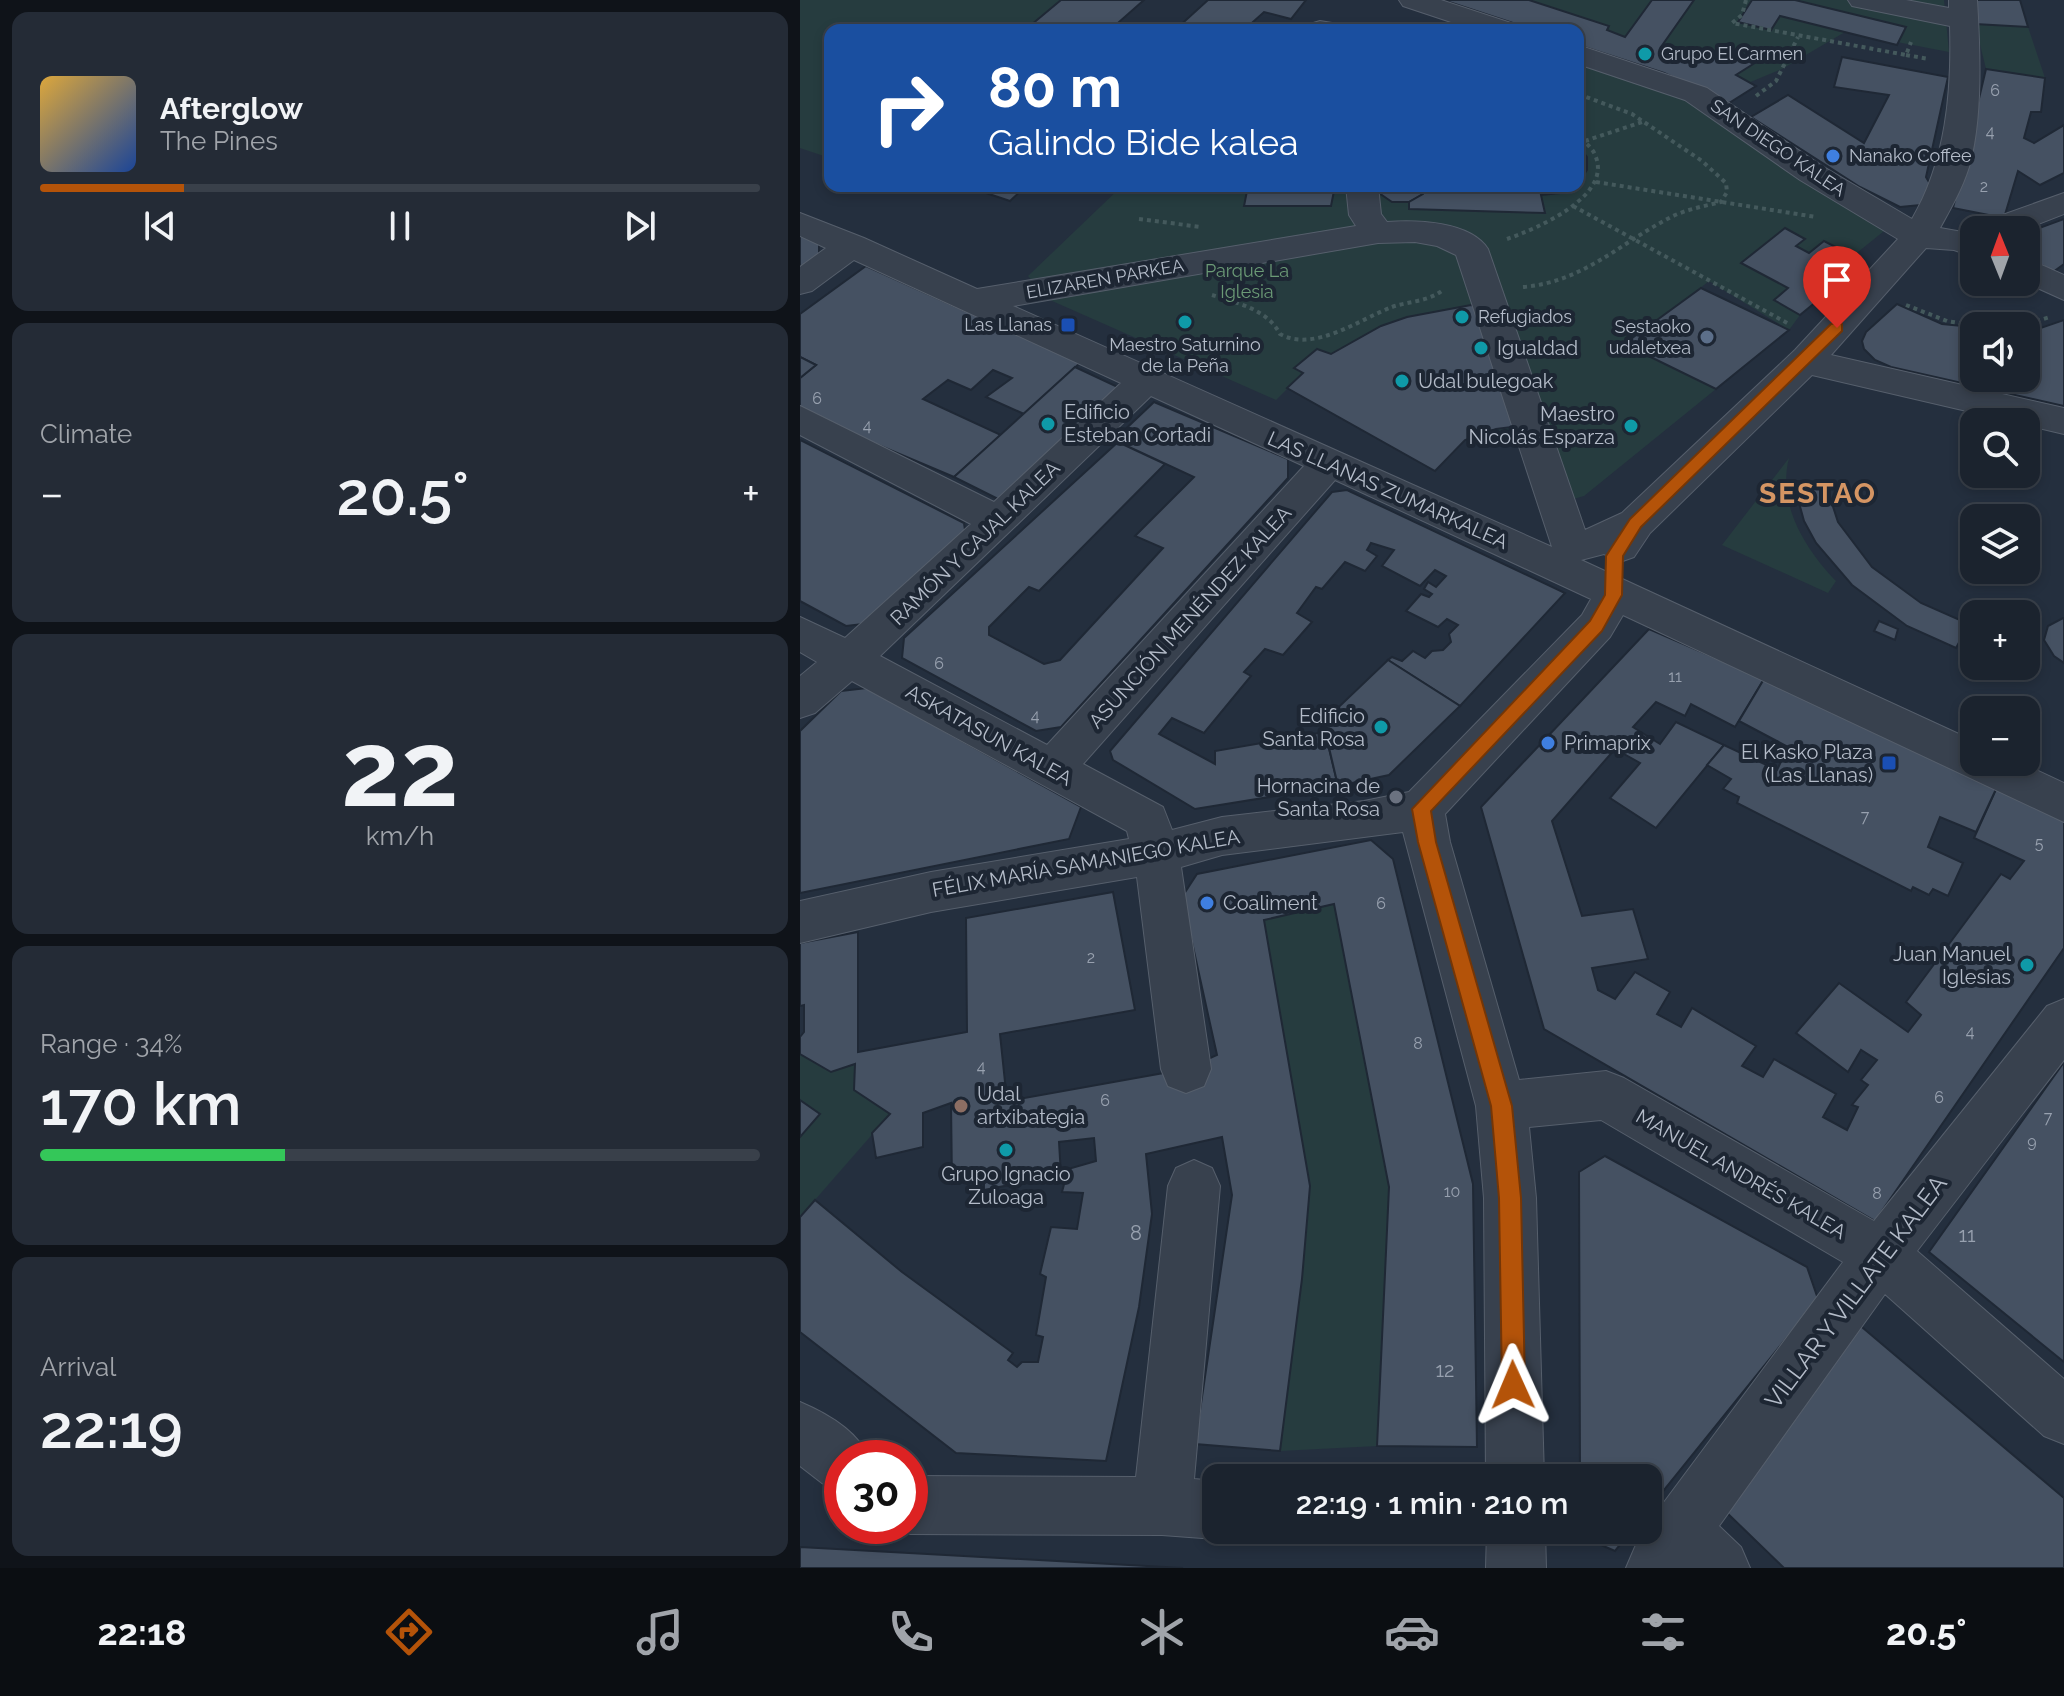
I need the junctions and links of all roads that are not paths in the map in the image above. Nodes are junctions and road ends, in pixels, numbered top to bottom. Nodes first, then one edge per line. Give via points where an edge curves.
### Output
1 (1413, 0) edge
2 (1862, 0) edge
3 (1963, 10) edge
4 (1486, 24) edge
5 (1584, 56) edge
6 (1363, 192) edge
7 (2064, 203) edge
8 (2029, 216) edge
9 (800, 223) edge
10 (1378, 233) junction
11 (1918, 237) junction
12 (1960, 239) edge
13 (852, 245) junction
14 (2040, 282) edge
15 (800, 283) edge
16 (974, 301) junction
17 (2061, 301) edge
18 (1814, 352) junction
19 (1146, 380) junction
20 (800, 419) edge
21 (2064, 421) edge
22 (1328, 464) junction
23 (999, 521) junction
24 (1636, 523) junction
25 (1614, 595) junction
26 (800, 633) edge
27 (848, 658) junction
28 (800, 701) edge
29 (1960, 755) edge
30 (1052, 769) junction
31 (2005, 776) edge
32 (2064, 803) edge
33 (1422, 809) junction
34 (1156, 854) junction
35 (800, 922) edge
36 (2064, 1022) edge
37 (1183, 1047) dead end
38 (1501, 1106) junction
39 (1194, 1186) dead end
40 (1881, 1255) junction
41 (2064, 1416) edge
42 (800, 1430) edge
43 (824, 1449) edge
44 (1515, 1464) edge
45 (928, 1505) edge
46 (1189, 1508) edge
47 (1516, 1544) edge
48 (1685, 1555) edge
49 (1516, 1568) edge

1 - 4 street
2 - 3 street
3 - 11 street via 1966,69 1954,164
5 - 11 street, SAN DIEGO KALEA via 1696,94
6 - 10 street via 1365,215
7 - 8 street
9 - 13 street, LAS LLANAS ZUMARKALEA
10 - 16 street, ELIZAREN PARKEA via 1152,271 1033,283
10 - 24 street, ELIZAREN PARKEA via 1417,230 1471,249 1572,548
11 - 12 street, SAN DIEGO KALEA
11 - 18 street
13 - 15 street
13 - 16 street, LAS LLANAS ZUMARKALEA
14 - 17 street
16 - 19 street, LAS LLANAS ZUMARKALEA
18 - 21 street
18 - 24 street
19 - 22 street, LAS LLANAS ZUMARKALEA
19 - 23 street, RAMÓN Y CAJAL KALEA
20 - 23 street
22 - 25 street, LAS LLANAS ZUMARKALEA
22 - 30 street, ASUNCIÓN MENÉNDEZ KALEA
23 - 27 street, RAMÓN Y CAJAL KALEA
24 - 25 street via 1614,556
25 - 29 street, LAS LLANAS ZUMARKALEA
25 - 33 street via 1596,626
26 - 27 street, ASKATASUN KALEA
27 - 28 street, RAMÓN Y CAJAL KALEA
27 - 30 street, ASKATASUN KALEA
30 - 34 street, ASKATASUN KALEA via 1147,820
31 - 32 street, LAS LLANAS ZUMARKALEA
33 - 34 street, FÉLIX MARÍA SAMANIEGO KALEA via 1222,836
33 - 38 street
34 - 35 street, FÉLIX MARÍA SAMANIEGO KALEA via 931,892
34 - 37 street, ASKATASUN KALEA
36 - 40 street, VILLAR Y VILLATE KALEA
38 - 40 street, MANUEL ANDRÉS KALEA via 1606,1095
38 - 44 street via 1510,1198
39 - 46 street
40 - 41 street, MANUEL ANDRÉS KALEA
40 - 48 street, VILLAR Y VILLATE KALEA
42 - 43 street
45 - 46 street
47 - 49 street

